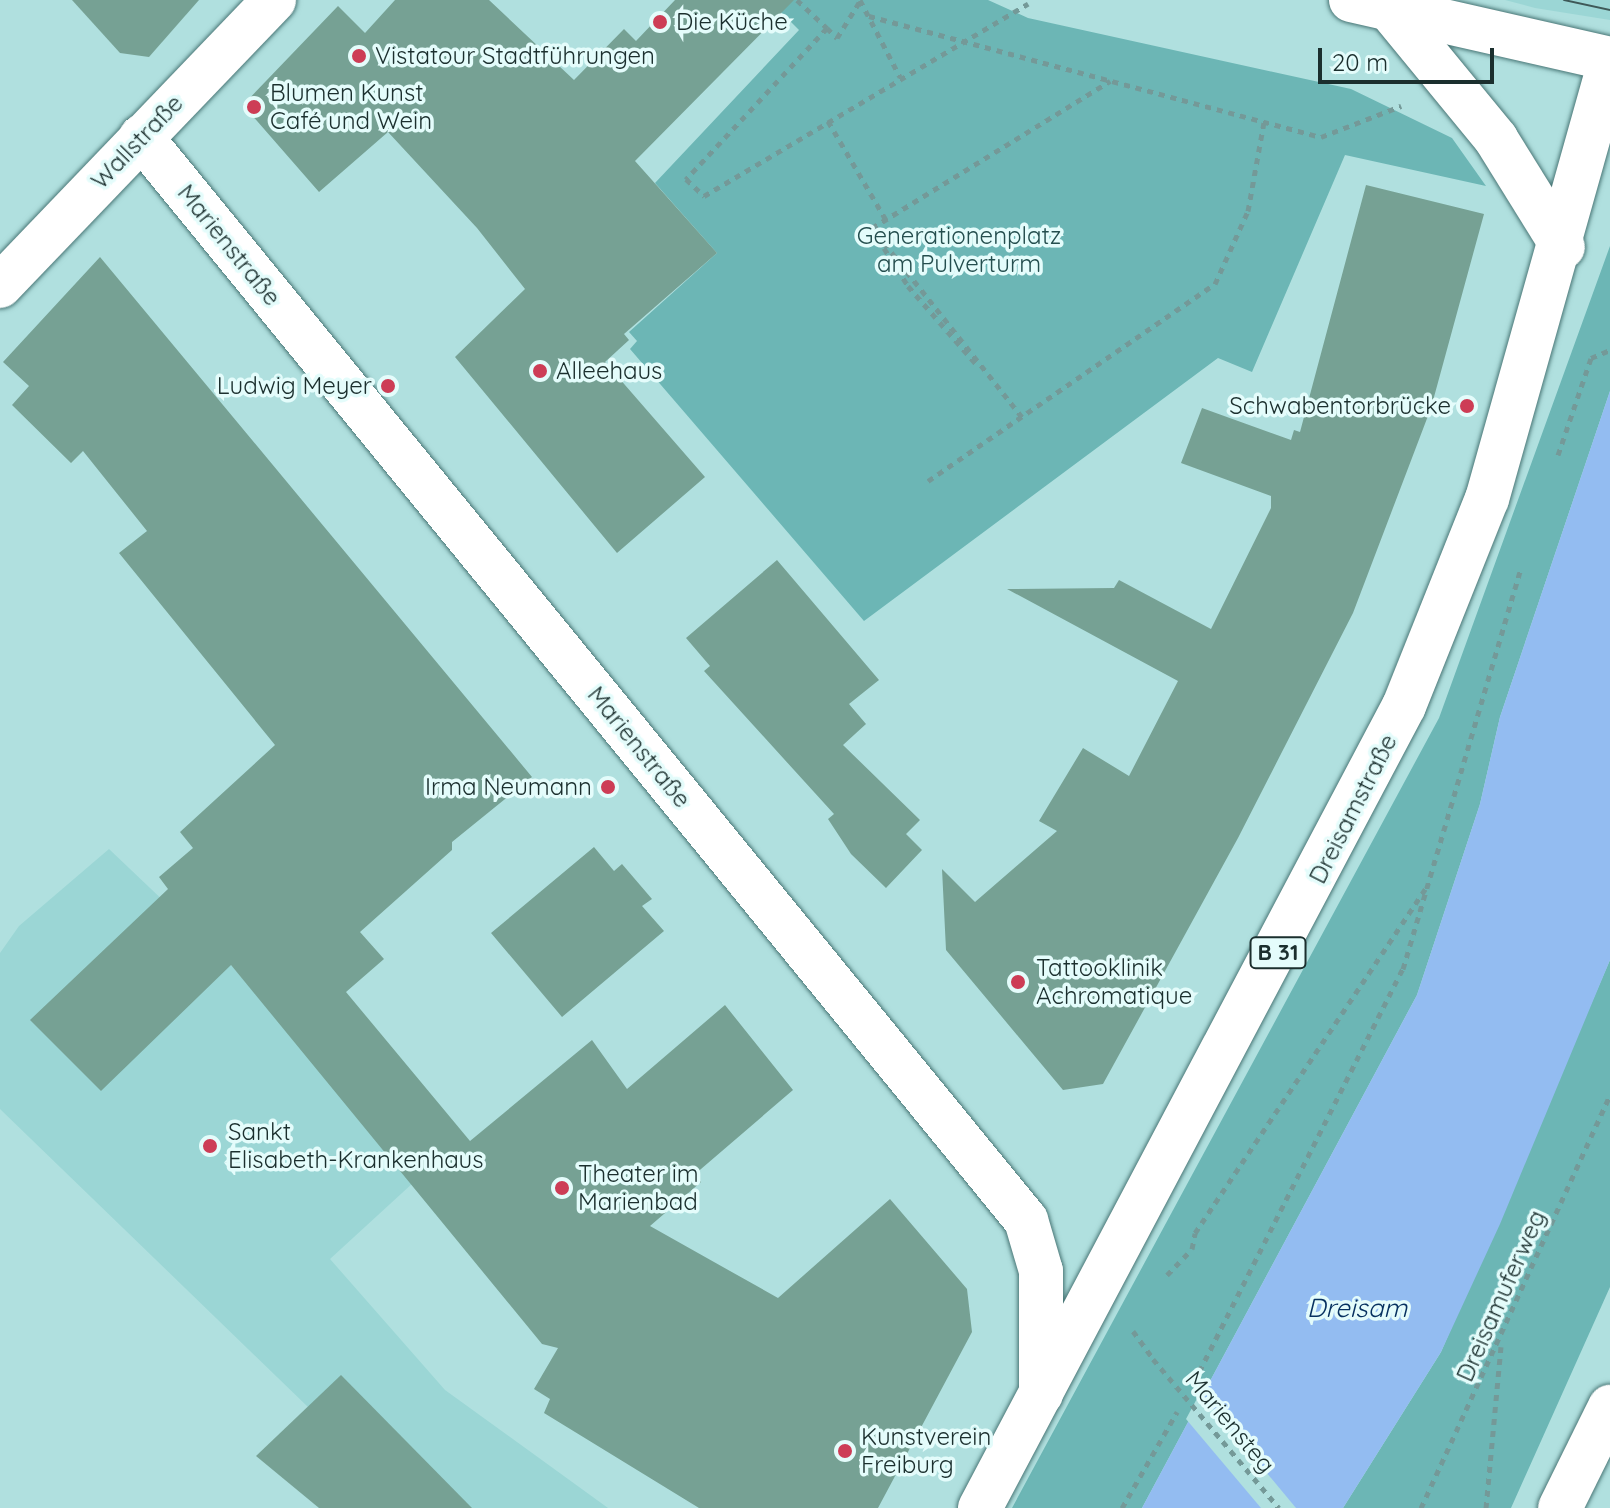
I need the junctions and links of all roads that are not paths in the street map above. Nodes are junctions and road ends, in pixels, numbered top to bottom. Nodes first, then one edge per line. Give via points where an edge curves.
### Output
1 (274, 0) edge
2 (1371, 5) edge
3 (1610, 60) edge
4 (141, 137) junction
5 (1563, 247) junction
6 (0, 286) edge
7 (1041, 1394) junction
8 (1610, 1407) edge
9 (980, 1508) edge
10 (1560, 1508) edge

1 - 4 main road, Wallstraße
2 - 3 main road
2 - 5 main road via 1496,139
3 - 5 main road, Dreisamstraße / B 31
4 - 6 main road, Wallstraße
4 - 7 main road, Marienstraße via 1026,1220 1041,1271
5 - 7 main road, Dreisamstraße / B 31 via 1487,499 1404,706
7 - 9 main road, Dreisamstraße / B 31
8 - 10 main road

